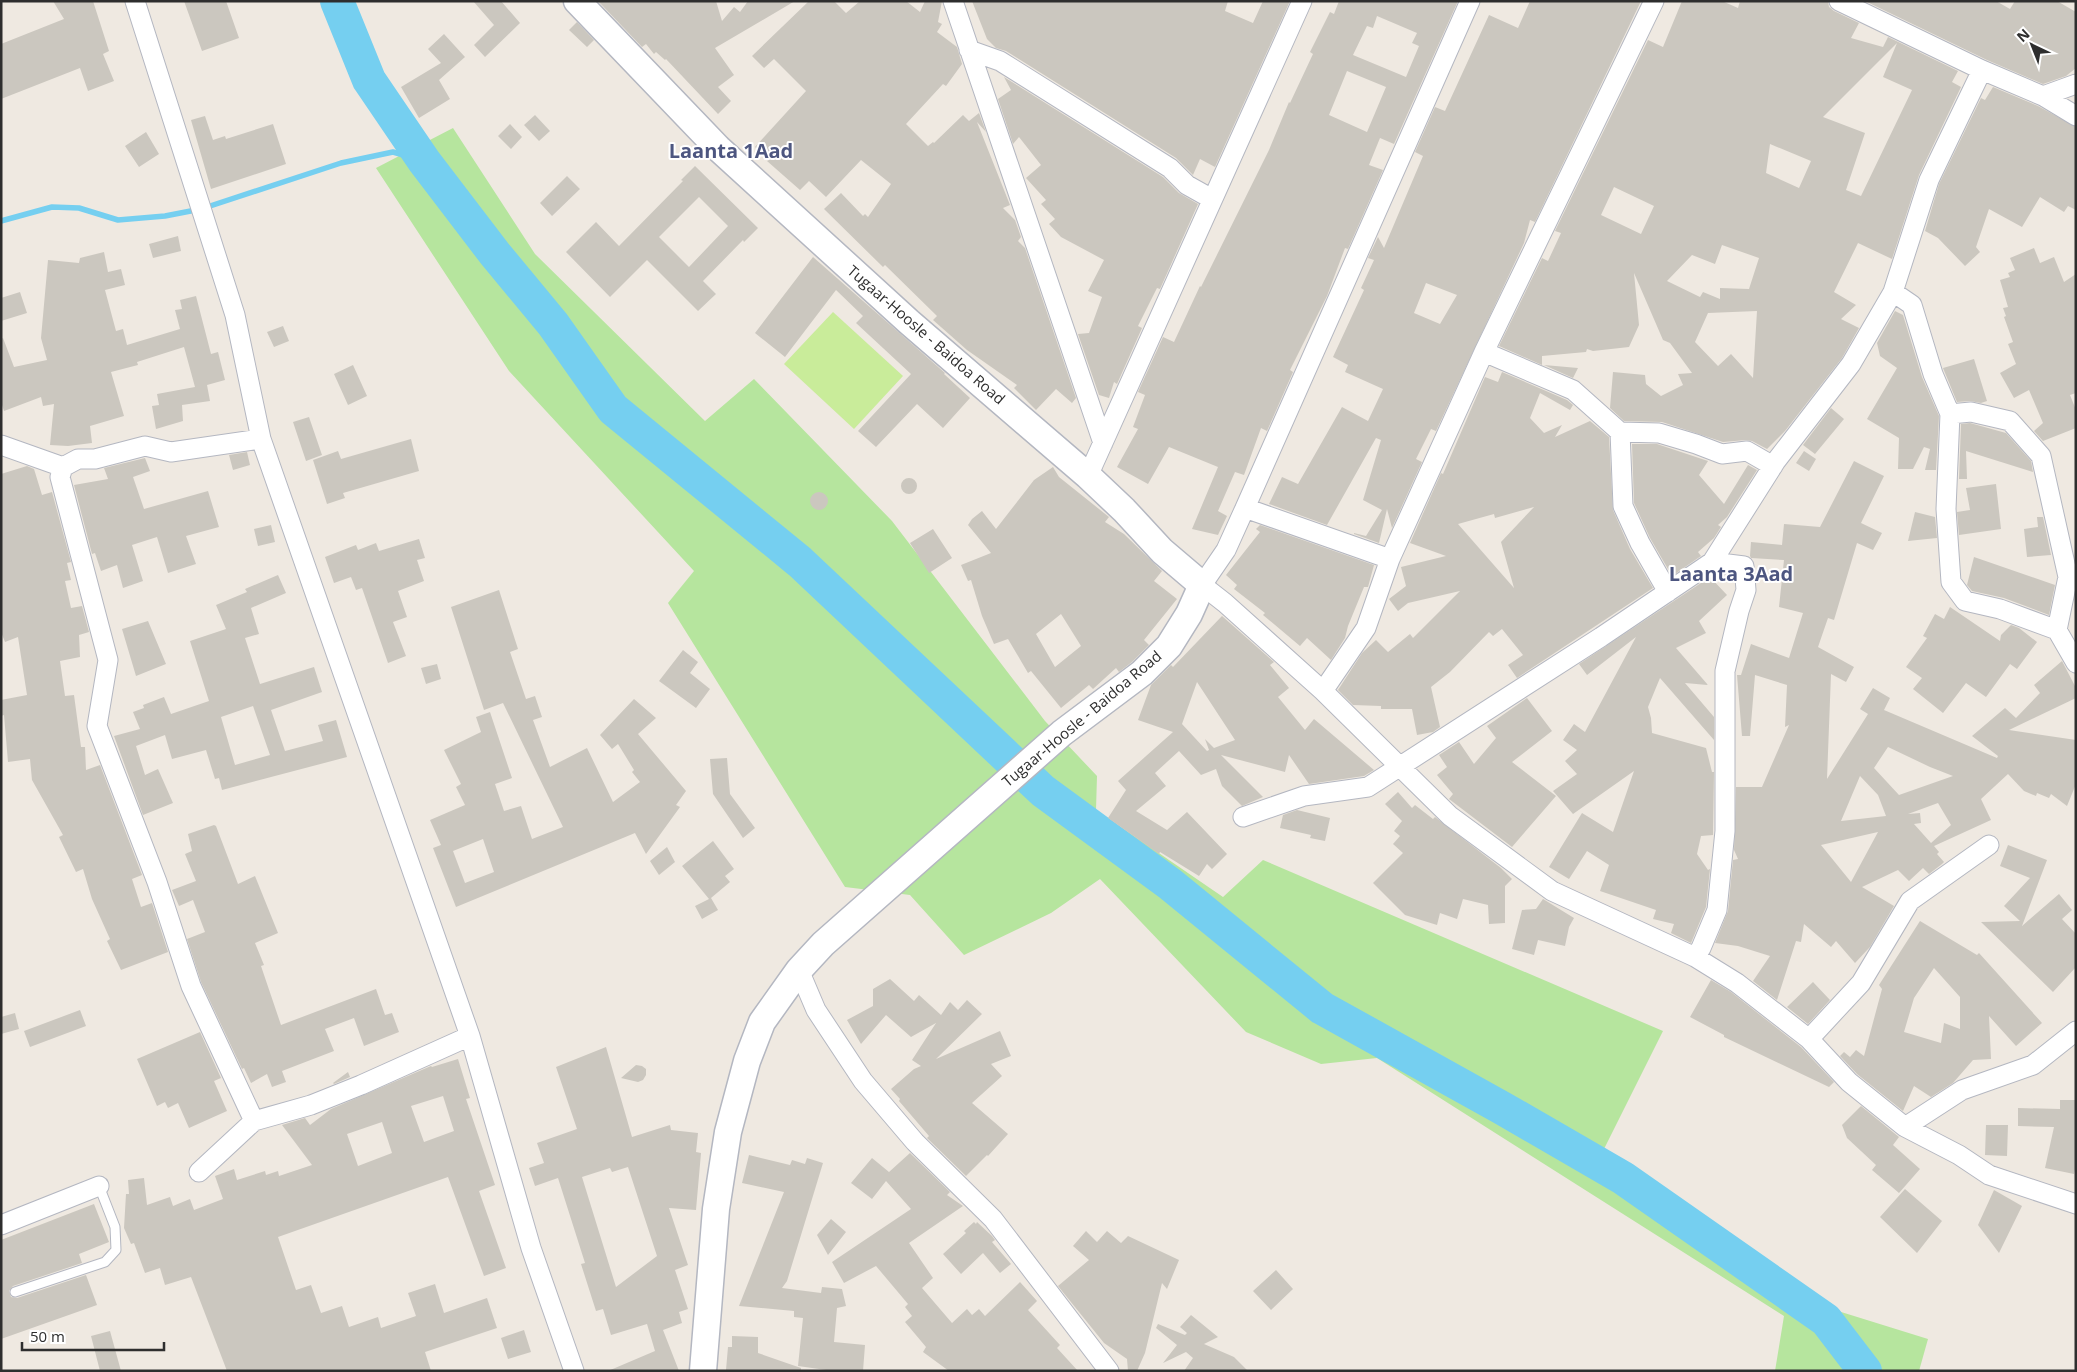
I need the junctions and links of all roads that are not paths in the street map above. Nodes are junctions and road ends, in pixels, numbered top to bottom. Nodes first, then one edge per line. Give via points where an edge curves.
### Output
1 (135, 1) edge
2 (577, 1) edge
3 (952, 1) edge
4 (1302, 1) edge
5 (1470, 1) edge
6 (1654, 1) edge
7 (1839, 1) edge
8 (969, 50) junction
9 (1982, 70) junction
10 (2076, 84) edge
11 (2043, 96) junction
12 (2076, 116) edge
13 (1212, 199) junction
14 (1893, 292) junction
15 (1484, 352) junction
16 (1950, 414) junction
17 (1620, 432) junction
18 (261, 439) junction
19 (1103, 443) junction
20 (1, 445) edge
21 (1773, 466) junction
22 (63, 467) junction
23 (1088, 476) junction
24 (1245, 508) junction
25 (1390, 559) junction
26 (1712, 562) junction
27 (1202, 585) junction
28 (1668, 592) junction
29 (2057, 630) junction
30 (2076, 662) edge
31 (1323, 691) junction
32 (1400, 768) junction
33 (1243, 818) dead end
34 (1990, 845) dead end
35 (1694, 957) junction
36 (800, 970) junction
37 (2076, 1031) edge
38 (470, 1036) junction
39 (1809, 1040) junction
40 (254, 1121) junction
41 (1905, 1127) junction
42 (199, 1172) dead end
43 (99, 1186) joint
44 (2076, 1204) edge
45 (1, 1225) edge
46 (15, 1292) dead end
47 (574, 1371) edge
48 (703, 1371) edge
49 (1109, 1371) edge

1 - 18 street via 235,315
2 - 23 main road, Tugaar-Hoosle - Baidoa Road via 718,148 910,322
3 - 8 street
4 - 13 street
5 - 24 street
6 - 15 street
7 - 9 street
8 - 13 street via 1000,61 1170,168 1187,186
8 - 19 street
9 - 11 street
9 - 14 street via 1929,180
10 - 11 street
11 - 12 street
13 - 19 street
14 - 16 street via 1912,305 1933,374
14 - 21 street via 1851,364
15 - 17 street via 1573,390
15 - 25 street
16 - 29 street via 1970,412 2010,421 2041,456 2068,577
16 - 29 street via 1946,509 1951,582 1965,601 2000,608
17 - 21 street via 1659,433 1722,454 1747,451
17 - 28 street via 1623,506
18 - 22 street via 171,452 145,446 94,459 78,459
18 - 38 street
19 - 23 street
20 - 22 street
21 - 26 street
22 - 40 street via 60,477 108,660 97,726 157,882 191,986
23 - 27 main road, Tugaar-Hoosle - Baidoa Road via 1162,551
24 - 25 street
24 - 27 street via 1226,550
25 - 31 street via 1366,628
26 - 28 street
26 - 35 street via 1744,566 1746,590 1725,670 1725,807 1717,910
27 - 31 street
27 - 36 main road, Tugaar-Hoosle - Baidoa Road via 1190,614 1169,646 1142,673 1062,733 979,805 824,944
28 - 32 street
29 - 30 street
31 - 32 street
32 - 33 street via 1368,786 1304,796
32 - 35 street via 1450,816 1552,890
34 - 39 street via 1910,901 1861,982
35 - 39 street via 1737,983
36 - 48 main road, Tugaar-Hoosle - Baidoa Road via 762,1022 747,1061 728,1132 716,1209
36 - 49 street via 816,1010 863,1081 915,1142 993,1219
37 - 41 street via 2033,1065 1962,1090
38 - 40 street via 319,1102
38 - 47 street via 531,1248
39 - 41 street via 1849,1082
40 - 42 street
41 - 44 street via 1989,1175
43 - 45 street
43 - 46 lane via 115,1227 116,1250 105,1262

